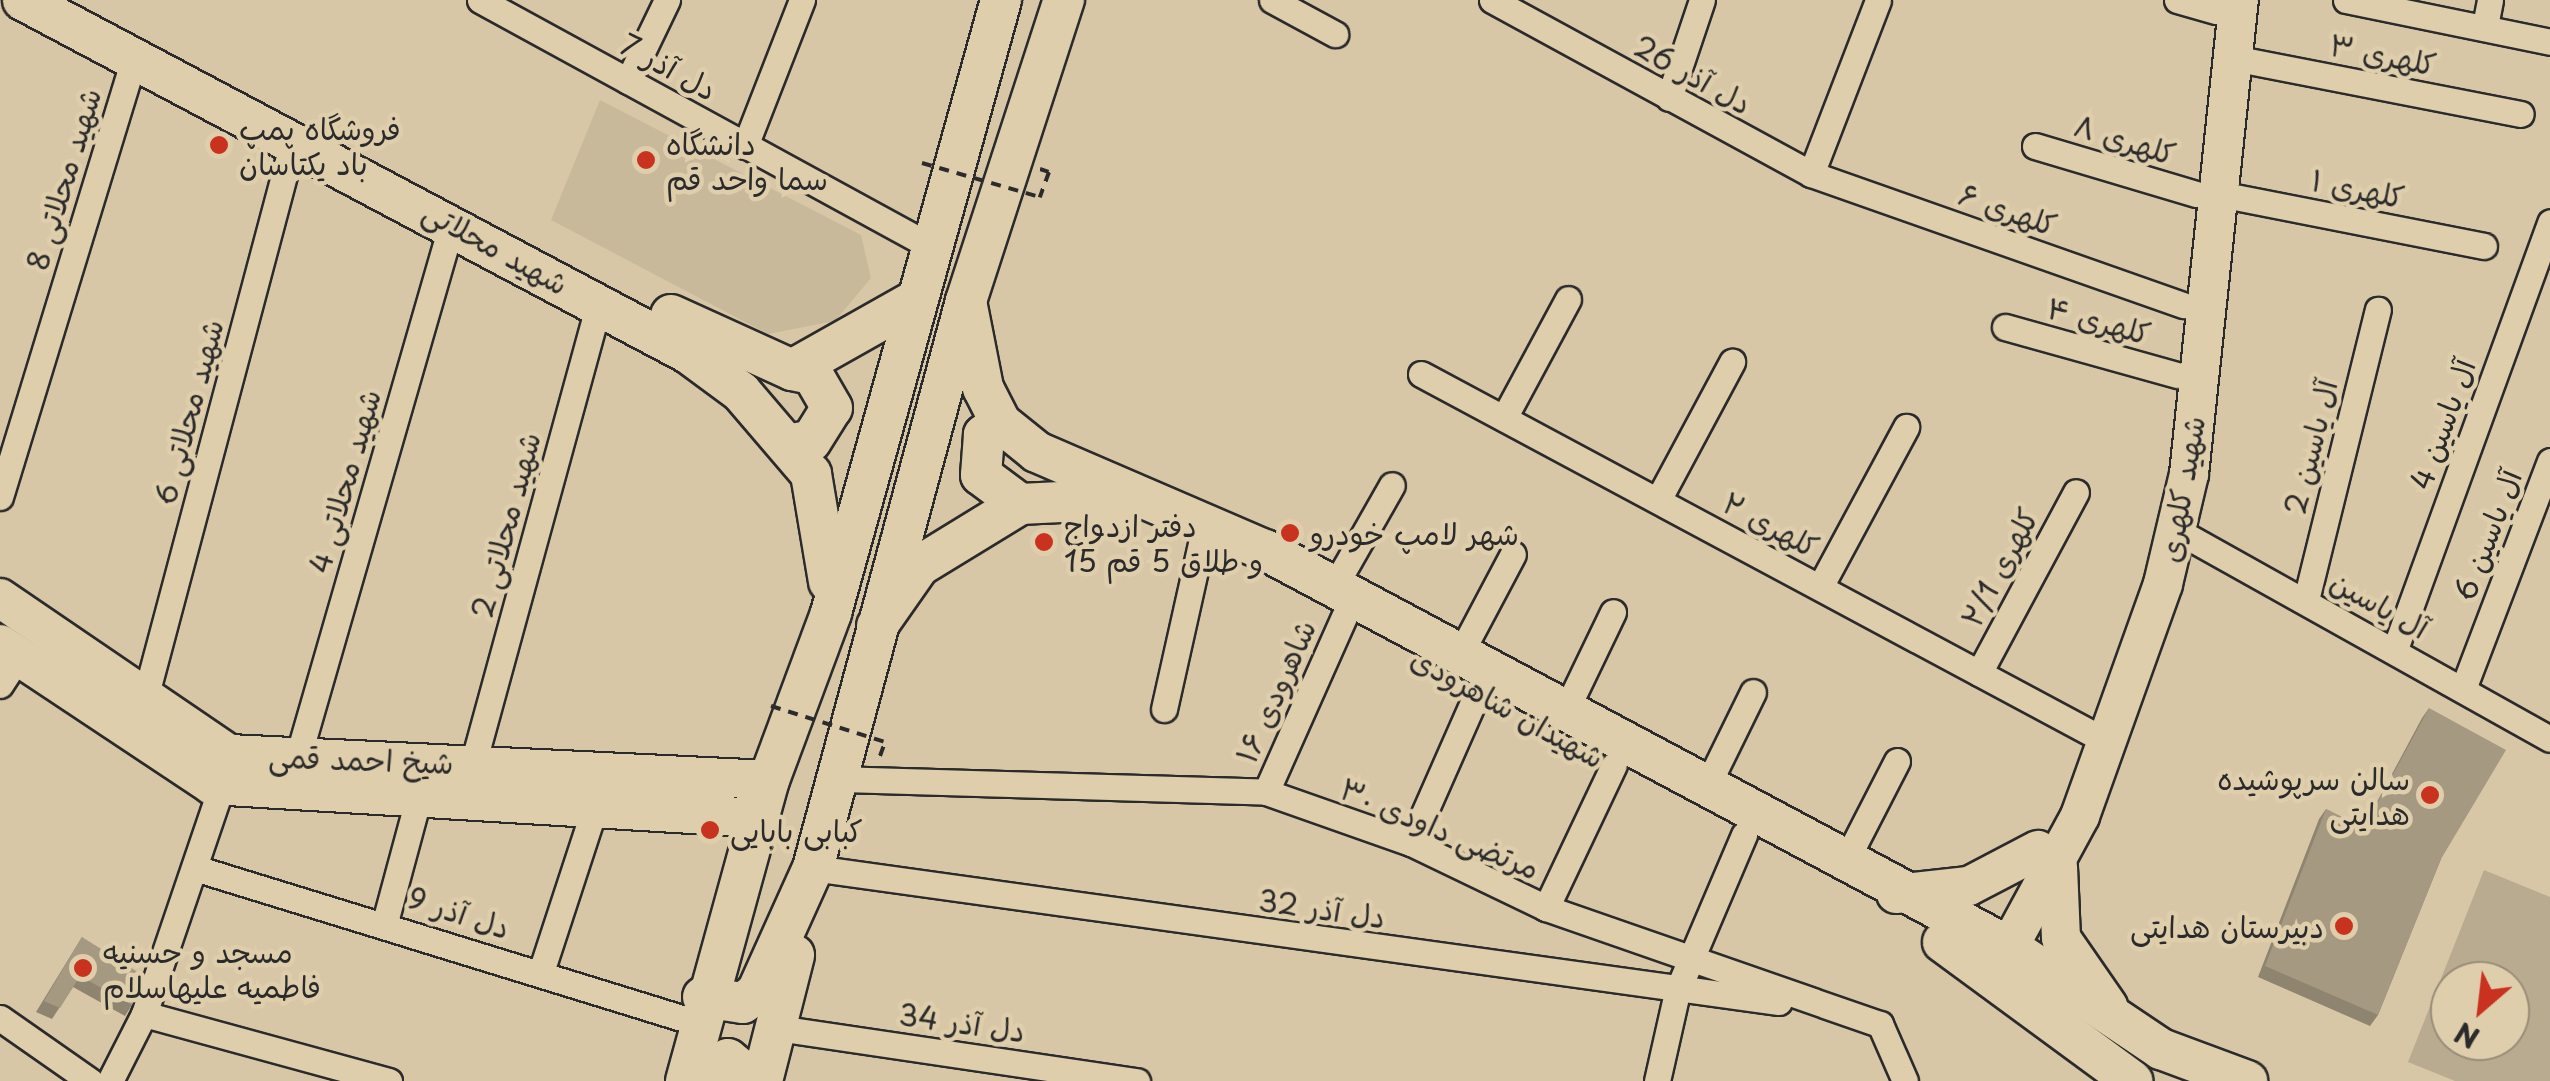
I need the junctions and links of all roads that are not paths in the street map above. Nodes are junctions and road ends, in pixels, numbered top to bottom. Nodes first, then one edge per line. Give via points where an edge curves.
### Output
1 (23, 0) edge
2 (81, 0) edge
3 (667, 0) edge
4 (802, 0) edge
5 (1064, 0) edge
6 (1272, 0) edge
7 (1492, 0) edge
8 (1702, 0) edge
9 (1878, 0) edge
10 (2177, 0) edge
11 (2490, 0) edge
12 (2355, 1) edge
13 (997, 3) edge
14 (496, 4) edge
15 (2223, 4) edge
16 (2484, 26) junction
17 (1335, 34) dead end
18 (2550, 42) edge
19 (136, 52) junction
20 (2233, 58) junction
21 (628, 81) junction
22 (1669, 98) junction
23 (2521, 114) dead end
24 (294, 138) junction
25 (746, 146) junction
26 (2035, 146) dead end
27 (1811, 174) junction
28 (2207, 194) junction
29 (452, 222) junction
30 (2550, 222) edge
31 (2484, 246) dead end
32 (932, 247) junction
33 (1568, 299) dead end
34 (916, 300) junction
35 (966, 301) junction
36 (599, 304) junction
37 (2184, 305) junction
38 (2378, 310) dead end
39 (2005, 327) dead end
40 (1732, 362) dead end
41 (792, 370) junction
42 (1422, 374) dead end
43 (2176, 375) junction
44 (0, 407) edge
45 (25, 415) junction
46 (1504, 418) junction
47 (1001, 423) junction
48 (1906, 427) dead end
49 (790, 444) junction
50 (2550, 461) edge
51 (1392, 484) dead end
52 (1, 489) edge
53 (2076, 492) dead end
54 (1658, 500) junction
55 (1020, 504) junction
56 (2165, 527) junction
57 (1201, 544) junction
58 (1513, 554) dead end
59 (1820, 587) junction
60 (0, 598) edge
61 (2306, 600) junction
62 (1339, 602) junction
63 (1613, 612) dead end
64 (831, 613) junction
65 (877, 626) junction
66 (2396, 649) junction
67 (6, 662) edge
68 (1979, 673) junction
69 (1468, 674) junction
70 (2463, 689) junction
71 (1753, 692) dead end
72 (144, 702) junction
73 (1164, 709) dead end
74 (1564, 714) junction
75 (2090, 732) junction
76 (2550, 738) edge
77 (298, 757) junction
78 (1897, 761) dead end
79 (473, 764) junction
80 (1614, 765) junction
81 (227, 770) junction
82 (838, 779) junction
83 (1705, 790) junction
84 (420, 792) junction
85 (1266, 792) junction
86 (742, 797) junction
87 (596, 804) junction
88 (1744, 835) junction
89 (1411, 844) junction
90 (2048, 855) junction
91 (1844, 866) junction
92 (813, 868) junction
93 (198, 869) junction
94 (1896, 894) junction
95 (1546, 908) junction
96 (385, 922) junction
97 (1995, 950) junction
98 (1690, 962) junction
99 (541, 972) junction
100 (1676, 992) junction
101 (1822, 1006) junction
102 (701, 1010) junction
103 (2112, 1012) junction
104 (144, 1014) junction
105 (0, 1018) edge
106 (777, 1028) junction
107 (90, 1081) edge
108 (110, 1081) edge
109 (389, 1081) edge
110 (689, 1081) edge
111 (754, 1081) edge
112 (762, 1081) edge
113 (1137, 1081) edge
114 (1657, 1081) edge
115 (1905, 1081) edge
116 (2132, 1081) edge
117 (2246, 1081) edge

1 - 19 main road, شهید محلاتی
2 - 41 main road, شهید محلاتی via 203,57 702,332
3 - 21 street
4 - 25 street
5 - 35 main road
6 - 17 street
7 - 22 street, دل آذر 26
8 - 22 street
9 - 27 street
10 - 15 street
11 - 16 street
12 - 16 street
13 - 32 main road
14 - 21 street, دل آذر 7
15 - 20 main road, شهید کلهری
15 - 28 main road, شهید کلهری
16 - 18 street
19 - 24 main road, شهید محلاتی
19 - 45 street, شهید محلاتی 8
20 - 23 street, کلهری ۳
20 - 28 main road, شهید کلهری
21 - 25 street, دل آذر 7
22 - 27 street, دل آذر 26
24 - 29 main road, شهید محلاتی
24 - 72 street, شهید محلاتی 6
25 - 32 street, دل آذر 7
26 - 28 street, کلهری ۸
27 - 37 street, کلهری ۶
28 - 31 street, کلهری ۱
28 - 37 main road, شهید کلهری
28 - 56 main road, شهید کلهری
29 - 36 main road, شهید محلاتی
29 - 77 street, شهید محلاتی 4
30 - 66 street, آل یاسین 4
32 - 34 main road
33 - 46 street
34 - 41 main road
34 - 64 main road
35 - 47 main road via 984,388
35 - 65 main road
36 - 49 main road, شهید محلاتی via 688,353
36 - 79 street, شهید محلاتی 2
37 - 43 main road, شهید کلهری
38 - 61 street, آل یاسین 2
39 - 43 street, کلهری ۴
40 - 54 street
41 - 49 main road, شهید محلاتی via 812,374 832,408 810,441
42 - 46 street, کلهری ۲
43 - 56 main road, شهید کلهری
44 - 45 street
45 - 52 street, شهید محلاتی 8
46 - 54 street, کلهری ۲
47 - 55 main road via 984,435 980,475
47 - 62 main road, شهیدان شاهرودی via 1087,478
48 - 59 street
49 - 64 main road, شهید محلاتی via 812,474 824,522
50 - 70 street, آل یاسین 6
51 - 62 street, شاهرودی ۱۶
53 - 68 street, کلهری ۲/1
54 - 59 street, کلهری ۲
55 - 57 main road, شهیدان شاهرودی via 1082,501
55 - 65 main road, شهیدان شاهرودی via 919,566
56 - 61 street, آل یاسین
56 - 75 main road, شهید کلهری
56 - 90 main road, شهید کلهری via 2139,669
57 - 62 main road, شهیدان شاهرودی
57 - 73 street
58 - 69 street
59 - 68 street, کلهری ۲
60 - 72 main road, شیخ احمد قمی
61 - 66 street, آل یاسین
62 - 69 main road, شهیدان شاهرودی
62 - 85 street, شاهرودی ۱۶
63 - 74 street
64 - 86 main road
65 - 82 main road
66 - 70 street, آل یاسین
67 - 81 main road, شیخ احمد قمی
68 - 75 street, کلهری ۲
69 - 74 main road, شهیدان شاهرودی
69 - 80 main road, شهیدان شاهرودی
69 - 89 street
70 - 76 street, آل یاسین
71 - 83 street
72 - 81 main road, شیخ احمد قمی
74 - 83 main road, شهیدان شاهرودی
75 - 90 main road, شهید کلهری
77 - 79 main road, شیخ احمد قمی
77 - 81 main road, شیخ احمد قمی
78 - 91 street
79 - 86 main road, شیخ احمد قمی
80 - 88 main road, شهیدان شاهرودی
80 - 95 street
81 - 84 main road, شیخ احمد قمی
81 - 93 street
82 - 85 street, ۳۰ مرتضی داودی
82 - 92 main road
83 - 91 main road, شهیدان شاهرودی
84 - 87 main road, شیخ احمد قمی
84 - 96 street
85 - 89 street, ۳۰ مرتضی داودی
86 - 87 main road, شیخ احمد قمی
86 - 102 main road
87 - 99 street
88 - 97 main road, شهیدان شاهرودی
88 - 98 street
89 - 95 street, ۳۰ مرتضی داودی
90 - 94 main road via 1969,886
90 - 97 main road, شهید کلهری
90 - 103 main road via 2061,938
91 - 94 main road, شهیدان شاهرودی
92 - 100 street, دل آذر 32
92 - 102 main road via 757,992
92 - 106 main road
93 - 96 street, دل آذر 9
93 - 104 street
94 - 97 main road, شهیدان شاهرودی
95 - 98 street, ۳۰ مرتضی داودی
96 - 99 street, دل آذر 9
97 - 103 main road, شهیدان شاهرودی
97 - 116 main road, شهیدان شاهرودی
98 - 100 street
98 - 101 street, ۳۰ مرتضی داودی
99 - 102 street, دل آذر 9
100 - 101 street, دل آذر 32
100 - 114 street
101 - 115 street, ۳۰ مرتضی داودی via 1880,1024
102 - 110 main road
103 - 117 main road, شهیدان شاهرودی via 2161,1049
104 - 108 street
104 - 109 street
105 - 107 street
106 - 112 main road
106 - 113 street, دل آذر 34
110 - 111 main road via 728,1059

